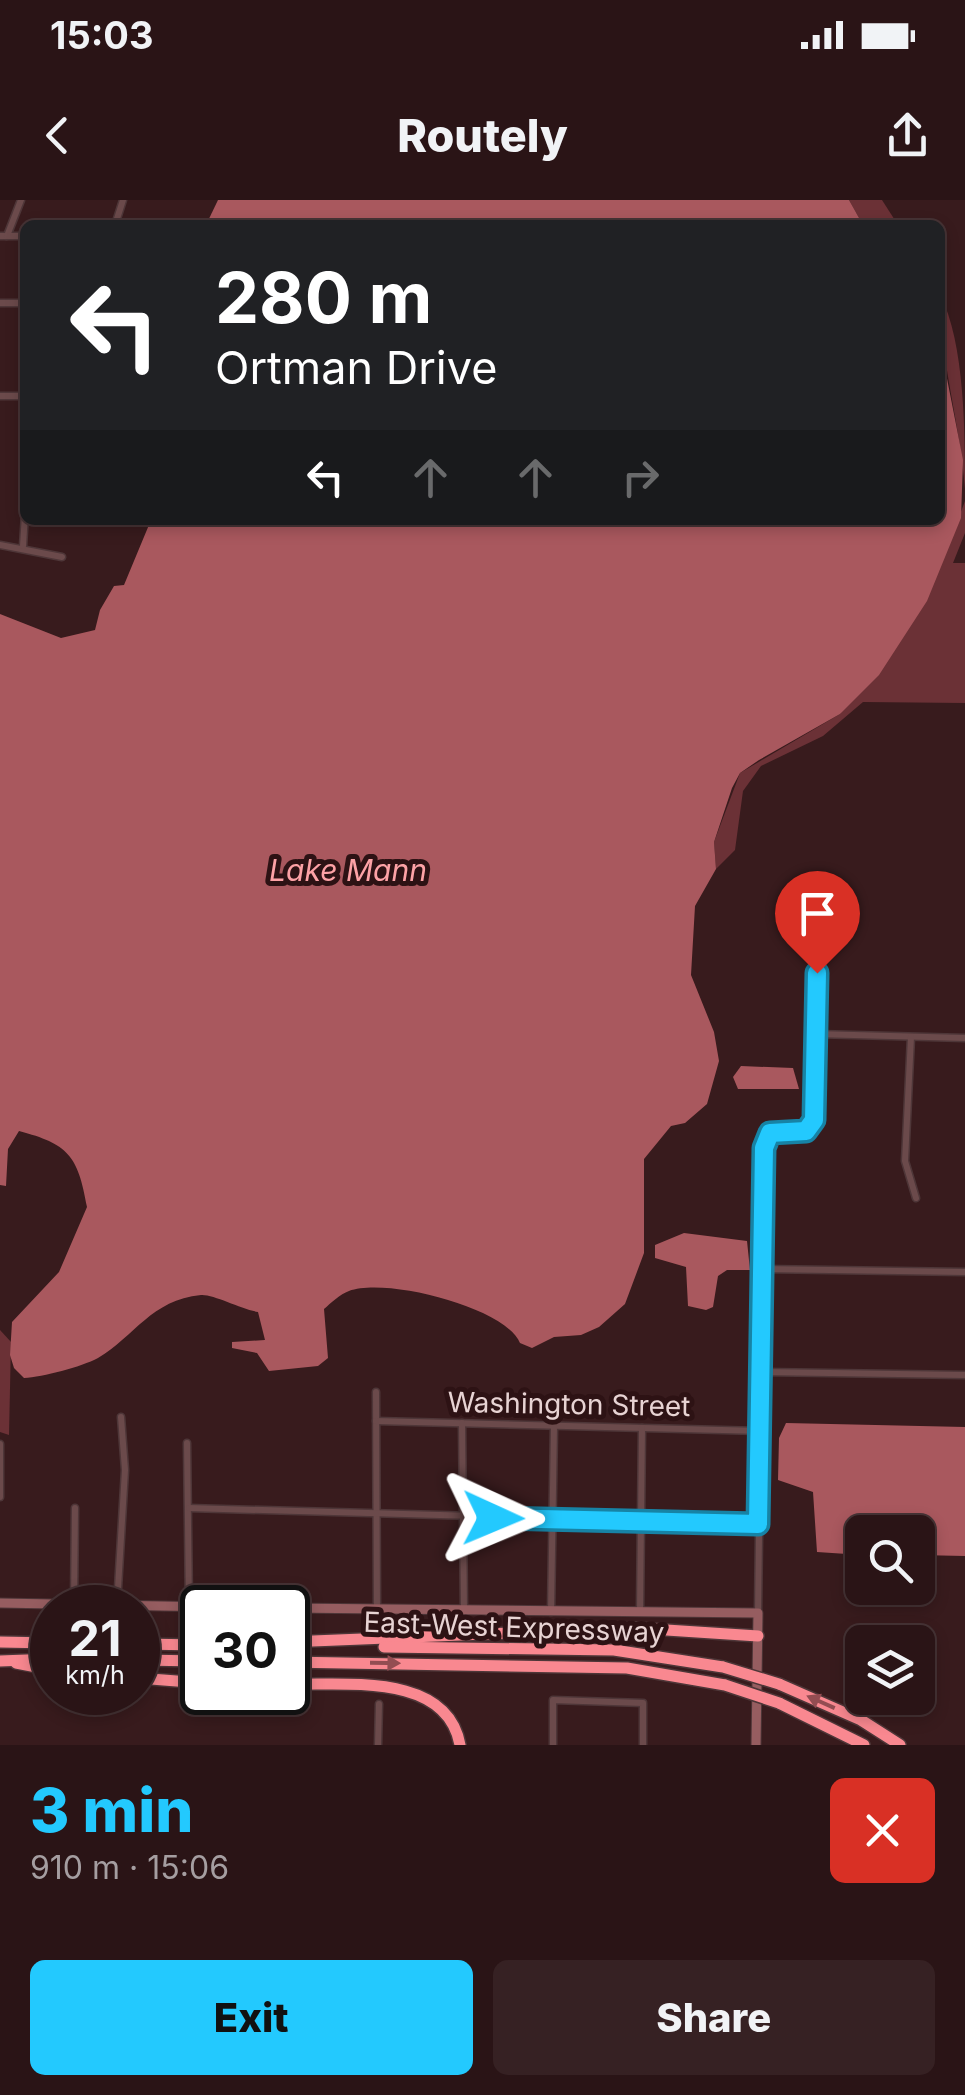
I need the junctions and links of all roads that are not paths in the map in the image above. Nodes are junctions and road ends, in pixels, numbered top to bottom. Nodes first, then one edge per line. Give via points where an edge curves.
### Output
1 (21, 200) edge
2 (4, 236) edge
3 (25, 525) edge
4 (0, 545) edge
5 (24, 546) junction
6 (62, 557) dead end
7 (817, 973) dead end
8 (816, 1034) junction
9 (911, 1037) junction
10 (965, 1038) edge
11 (916, 1198) dead end
12 (763, 1269) junction
13 (965, 1272) edge
14 (763, 1372) junction
15 (965, 1376) edge
16 (376, 1392) dead end
17 (121, 1417) dead end
18 (376, 1422) junction
19 (462, 1424) junction
20 (554, 1426) junction
21 (642, 1428) junction
22 (761, 1431) junction
23 (187, 1442) dead end
24 (1, 1444) edge
25 (0, 1497) edge
26 (75, 1508) dead end
27 (188, 1508) junction
28 (376, 1514) junction
29 (463, 1517) junction
30 (552, 1519) junction
31 (641, 1521) junction
32 (758, 1524) junction
33 (74, 1585) edge
34 (118, 1585) edge
35 (189, 1585) edge
36 (0, 1604) edge
37 (30, 1604) edge
38 (310, 1608) edge
39 (377, 1609) junction
40 (464, 1610) junction
41 (551, 1612) junction
42 (640, 1613) junction
43 (758, 1613) junction
44 (758, 1636) junction
45 (0, 1642) edge
46 (30, 1643) edge
47 (310, 1643) edge
48 (310, 1644) edge
49 (310, 1662) edge
50 (310, 1685) edge
51 (379, 1704) dead end
52 (378, 1745) edge
53 (460, 1745) edge
54 (553, 1745) edge
55 (643, 1745) edge
56 (756, 1745) edge
57 (864, 1745) edge
58 (900, 1745) edge

1 - 2 street
3 - 5 street
4 - 5 street
5 - 6 street
7 - 8 street
8 - 9 street
8 - 12 street via 812,1126 770,1133 765,1140
9 - 10 street
9 - 11 street via 905,1161
12 - 13 street
12 - 14 street
14 - 15 street
14 - 22 street
16 - 18 street
17 - 34 street
18 - 19 street, Washington Street
18 - 28 street
19 - 20 street, Washington Street
19 - 29 street
20 - 21 street, Washington Street
20 - 30 street
21 - 22 street, Washington Street
21 - 31 street
22 - 32 street
23 - 27 street
24 - 25 street
26 - 33 street
27 - 28 street
27 - 35 street
28 - 29 street
28 - 39 street
29 - 30 street
29 - 40 street
30 - 31 street
30 - 41 street
31 - 32 street
31 - 42 street
32 - 43 street
36 - 37 street
38 - 39 street
39 - 40 street
40 - 41 street
41 - 42 street
42 - 43 street
43 - 44 street
44 - 47 highway via 636,1628
44 - 56 street
45 - 46 highway
58 -> 48 highway, East-West Expressway, bridge via 862,1720 723,1667 614,1650
49 -> 57 highway, East-West Expressway, bridge via 627,1668 779,1702
50 - 53 highway via 419,1694 444,1714
51 - 52 street
54 - 55 street via 553,1700 643,1703

